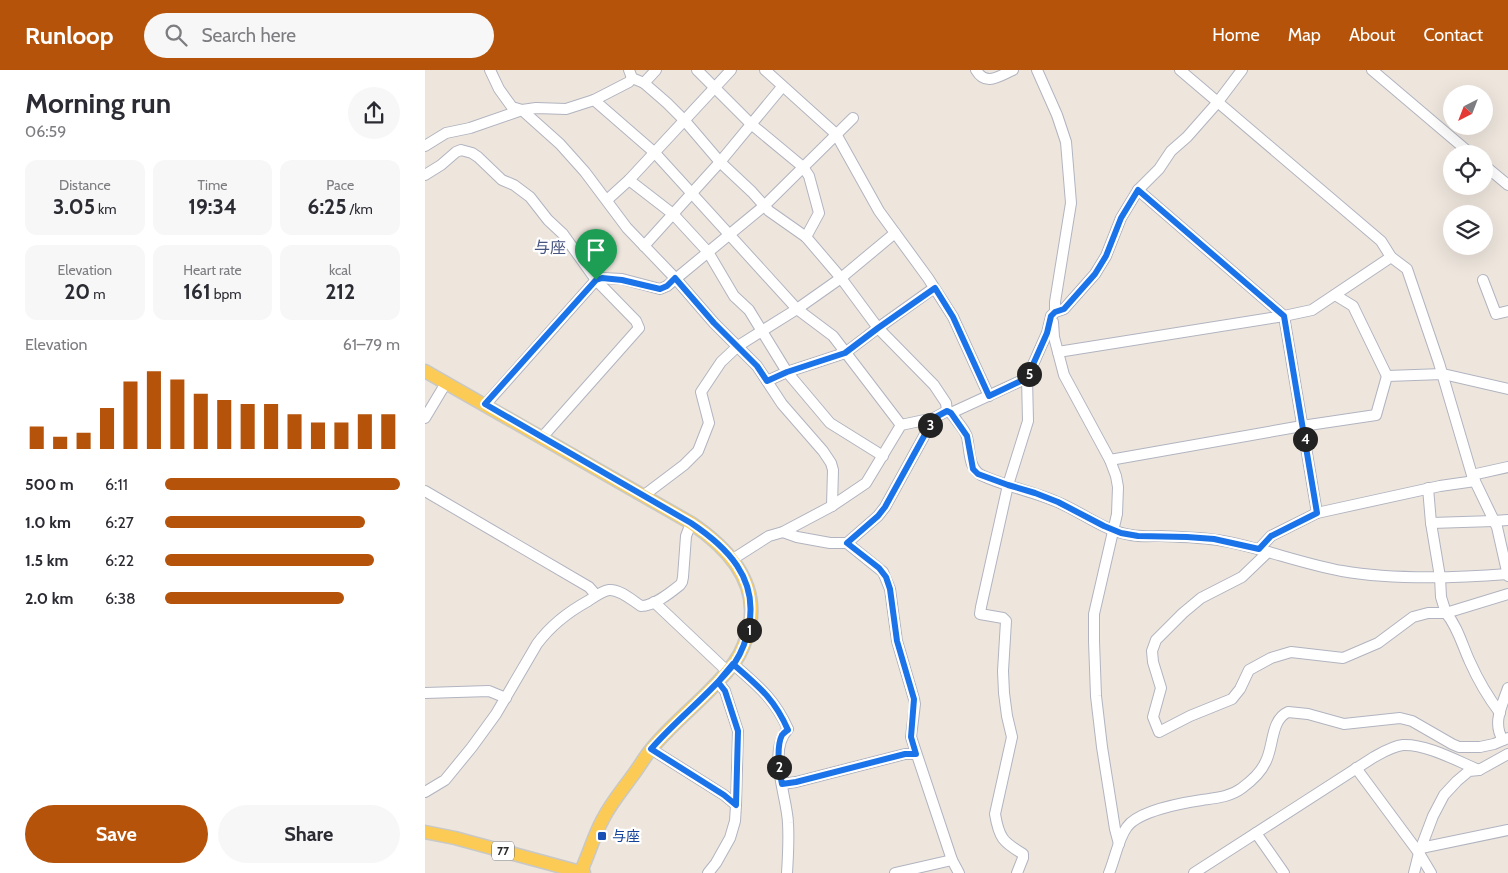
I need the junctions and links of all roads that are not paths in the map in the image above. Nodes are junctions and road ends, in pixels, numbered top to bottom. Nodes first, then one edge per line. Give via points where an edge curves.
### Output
1 (490, 70) edge
2 (656, 70) edge
3 (697, 70) edge
4 (731, 70) edge
5 (765, 70) edge
6 (976, 70) edge
7 (1013, 70) edge
8 (1037, 70) edge
9 (1179, 70) edge
10 (1242, 70) edge
11 (1372, 70) edge
12 (631, 74) edge
13 (644, 83) junction
14 (782, 87) junction
15 (715, 88) junction
16 (593, 100) junction
17 (1217, 102) junction
18 (522, 110) junction
19 (853, 118) dead end
20 (685, 121) junction
21 (751, 124) junction
22 (836, 134) junction
23 (1460, 145) edge
24 (425, 146) edge
25 (655, 152) junction
26 (720, 162) junction
27 (803, 167) junction
28 (1493, 172) edge
29 (425, 175) edge
30 (629, 180) junction
31 (1508, 185) edge
32 (1138, 190) junction
33 (692, 193) junction
34 (607, 200) junction
35 (764, 206) junction
36 (673, 214) junction
37 (895, 233) junction
38 (729, 235) junction
39 (807, 237) junction
40 (643, 246) junction
41 (708, 252) junction
42 (1391, 257) junction
43 (675, 278) junction
44 (841, 278) junction
45 (596, 280) junction
46 (1483, 280) dead end
47 (935, 288) junction
48 (1335, 295) junction
49 (797, 309) junction
50 (1508, 311) edge
51 (1053, 314) junction
52 (1284, 316) junction
53 (878, 328) junction
54 (762, 331) junction
55 (738, 346) junction
56 (1058, 352) junction
57 (845, 353) junction
58 (425, 371) edge
59 (787, 372) junction
60 (1443, 374) junction
61 (1387, 376) junction
62 (1027, 378) junction
63 (767, 381) junction
64 (446, 383) junction
65 (1508, 389) edge
66 (989, 396) junction
67 (485, 404) junction
68 (949, 412) junction
69 (425, 418) edge
70 (934, 418) junction
71 (901, 425) junction
72 (1303, 426) junction
73 (544, 438) junction
74 (883, 456) junction
75 (1110, 460) junction
76 (1508, 467) edge
77 (1473, 478) junction
78 (1008, 485) junction
79 (1428, 488) junction
80 (425, 491) edge
81 (643, 496) junction
82 (832, 506) junction
83 (1317, 513) junction
84 (1508, 520) edge
85 (1494, 521) junction
86 (691, 523) junction
87 (1431, 523) junction
88 (1113, 530) junction
89 (783, 532) junction
90 (847, 543) junction
91 (1264, 551) junction
92 (733, 559) junction
93 (1508, 575) edge
94 (1440, 576) junction
95 (1508, 594) edge
96 (596, 595) junction
97 (655, 602) junction
98 (1446, 612) junction
99 (730, 668) junction
100 (718, 682) junction
101 (1508, 688) edge
102 (425, 693) edge
103 (506, 698) junction
104 (1500, 713) junction
105 (1506, 739) edge
106 (651, 749) junction
107 (916, 754) junction
108 (1508, 754) edge
109 (1356, 768) junction
110 (1479, 770) junction
111 (782, 784) junction
112 (425, 792) edge
113 (736, 805) junction
114 (1508, 830) edge
115 (425, 832) edge
116 (1256, 833) junction
117 (1119, 844) junction
118 (1420, 851) junction
119 (952, 860) junction
120 (581, 872) edge
121 (708, 873) edge
122 (787, 873) edge
123 (895, 873) edge
124 (959, 873) edge
125 (1017, 873) edge
126 (1109, 873) edge
127 (1194, 873) edge
128 (1284, 873) edge
129 (1414, 873) edge
130 (1431, 873) edge

1 - 18 street via 512,107
2 - 13 street
3 - 15 street
4 - 15 street
5 - 14 street
6 - 7 street via 982,78 989,80
8 - 51 street via 1066,142 1071,203
9 - 17 street
10 - 17 street
11 - 23 street
12 - 13 street
12 - 16 street via 629,82
13 - 20 street
14 - 21 street
14 - 22 street
15 - 20 street
15 - 21 street
16 - 18 street via 566,109
16 - 25 street
17 - 32 street
17 - 42 street via 1381,241
18 - 24 street via 446,133
18 - 34 street via 560,144
19 - 22 street
20 - 25 street
20 - 26 street
21 - 26 street
21 - 27 street
22 - 27 street
22 - 37 street
25 - 30 street
25 - 33 street
26 - 33 street
26 - 35 street
27 - 35 street
27 - 39 street via 809,176 819,213
28 - 31 street
29 - 45 street via 456,152 465,150 471,153 502,180 530,197 563,234
30 - 34 street
30 - 36 street
32 - 51 street via 1095,274 1064,309
32 - 52 street
33 - 36 street
33 - 38 street
34 - 40 street
35 - 38 street
35 - 39 street
36 - 40 street
36 - 41 street
37 - 44 street
37 - 47 street
38 - 41 street
38 - 49 street
39 - 44 street
40 - 43 street
41 - 43 street
41 - 54 street via 734,296 749,310
42 - 48 street
42 - 60 street via 1407,268
43 - 45 street via 660,289 622,280
43 - 55 street
44 - 49 street
44 - 53 street
45 - 67 street
45 - 73 street via 637,322 639,328
46 - 50 street via 1496,314
47 - 53 street
47 - 66 street via 953,317
48 - 52 street via 1312,310
48 - 61 street via 1353,306
49 - 54 street
49 - 57 street via 833,336
51 - 56 street
51 - 62 street
52 - 56 street
52 - 72 street
53 - 57 street
53 - 68 street via 934,385
54 - 55 street
54 - 59 street
55 - 63 street
55 - 81 street via 721,362 701,392 709,423 697,451
56 - 75 street via 1069,386
57 - 59 street
57 - 71 street
58 - 64 main road
59 - 63 street
59 - 74 street via 830,423
60 - 61 street
60 - 65 street
60 - 77 street
61 - 72 street via 1375,415
62 - 66 street
62 - 78 street via 1028,421
63 - 82 street via 831,463
64 - 67 main road
64 - 69 street
66 - 68 street
67 - 73 main road
68 - 70 street
68 - 78 street via 967,436 973,469
70 - 71 street
70 - 90 street via 885,507
71 - 74 street
72 - 75 street
72 - 83 street
73 - 81 main road
74 - 82 street via 866,483
75 - 88 street via 1118,487
76 - 77 street
77 - 79 street
77 - 85 street
78 - 88 street via 1058,502
78 - 125 street via 981,614 1006,621 1003,672 1012,737 995,814 1003,839 1023,854
79 - 83 street
79 - 87 street
80 - 96 street via 589,586
81 - 86 main road
82 - 89 street
83 - 91 street via 1271,536
84 - 85 street
85 - 87 street
85 - 93 street
86 - 92 main road via 708,534
86 - 97 street via 685,536 682,582
87 - 94 street
88 - 91 street via 1138,536 1214,539
88 - 117 street via 1094,614 1094,641 1101,747
89 - 90 street via 830,543
89 - 92 street via 769,536
90 - 107 street via 879,568 890,589 897,641 914,699 911,737
91 - 94 street via 1353,572
91 - 98 street via 1242,577 1201,598 1156,640 1153,662 1161,688 1153,718 1159,732 1232,699 1249,670 1271,658 1291,652 1343,658 1378,643 1413,617
92 - 99 main road via 749,590 751,610 746,640
93 - 94 street
94 - 98 street
95 - 98 street
96 - 97 street via 608,590 619,592 641,606
96 - 103 street via 565,615 541,638
97 - 99 street
98 - 104 street via 1454,622 1470,663
99 - 100 main road
99 - 111 street via 763,690 788,730 780,743
100 - 106 main road
100 - 113 street via 725,691 738,731
101 - 104 street
102 - 103 street via 489,691
103 - 112 street via 448,777
104 - 105 street via 1497,720 1499,733
105 - 117 street via 1480,747 1459,747 1412,721 1400,718 1344,724 1288,712 1277,724 1265,764 1243,788 1227,796 1142,814 1126,827
106 - 113 street
106 - 120 main road via 616,796
107 - 111 street
107 - 119 street
108 - 110 street
109 - 110 street via 1402,745 1434,751
109 - 116 street
109 - 118 street
110 - 118 street via 1469,770 1444,794
111 - 122 street via 788,824
113 - 121 street via 730,838
114 - 118 street
115 - 120 main road, 77
116 - 127 street
116 - 128 street
117 - 126 street
118 - 129 street
118 - 130 street
119 - 123 street
119 - 124 street

